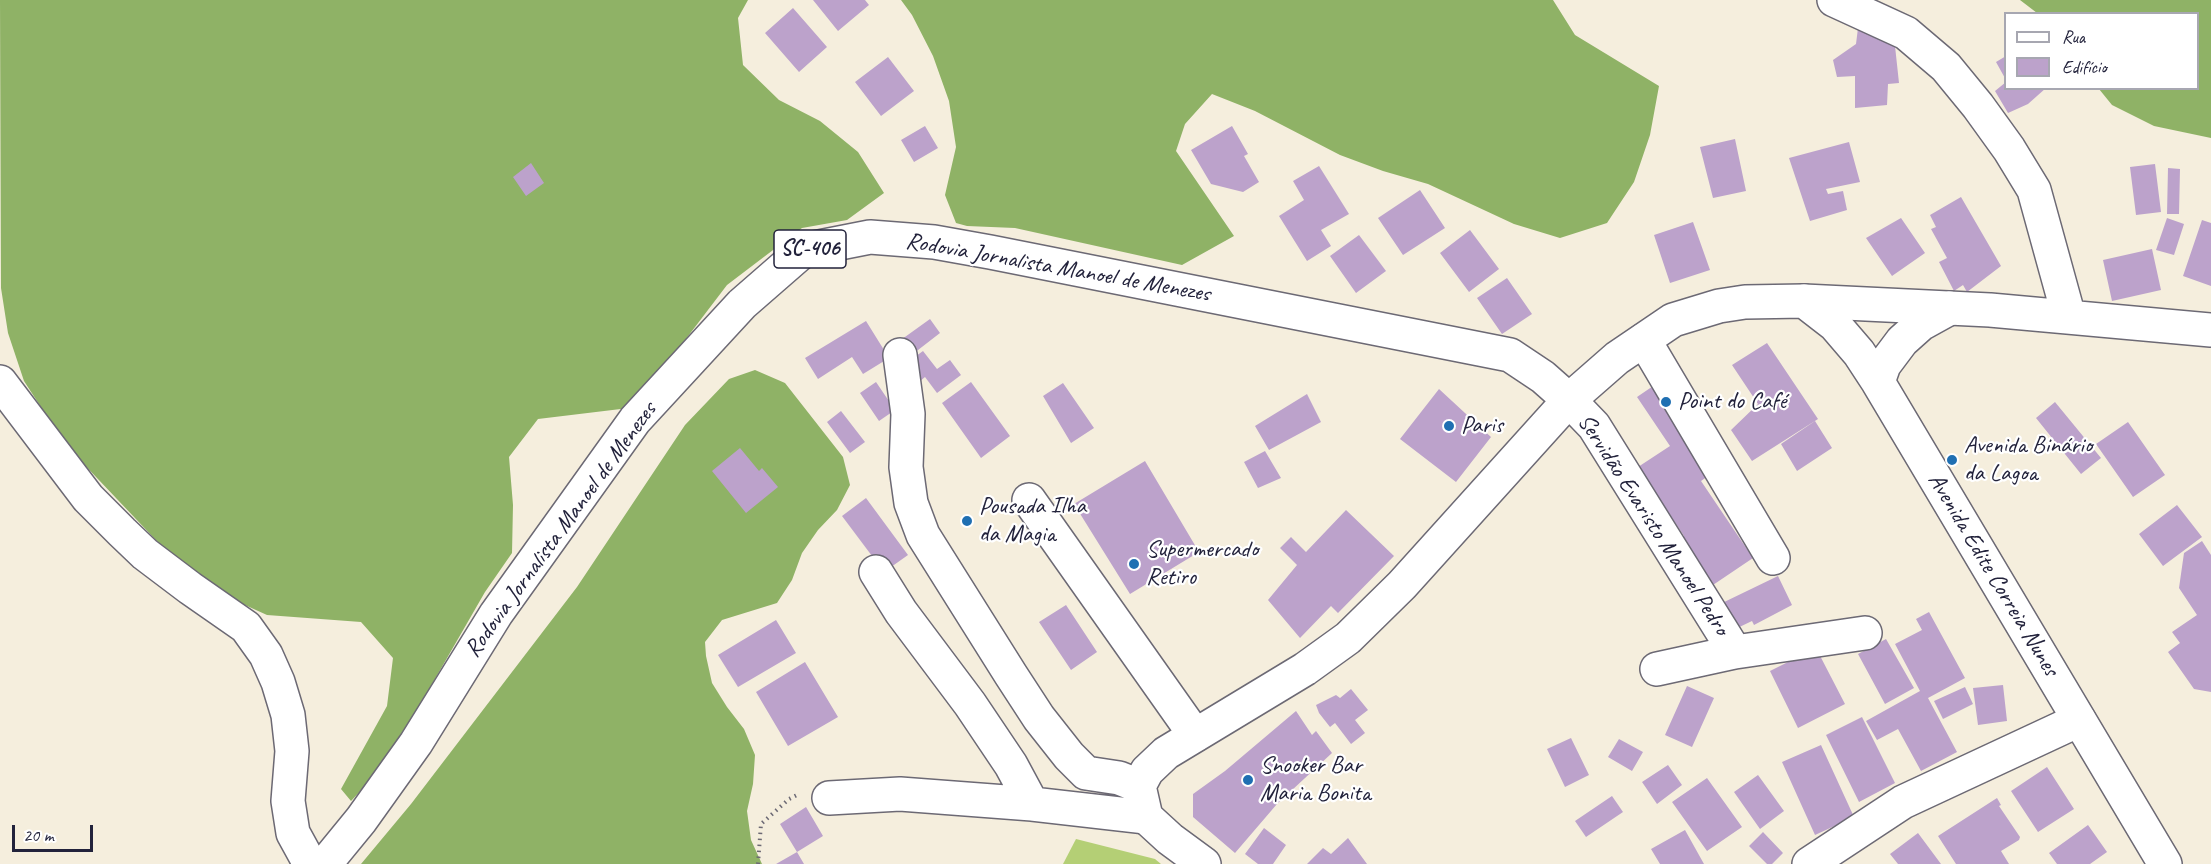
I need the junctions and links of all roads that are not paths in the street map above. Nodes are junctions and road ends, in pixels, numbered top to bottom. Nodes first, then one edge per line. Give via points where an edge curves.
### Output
1 (1834, 0) edge
2 (1804, 301) junction
3 (1950, 308) junction
4 (2069, 317) junction
5 (2211, 330) edge
6 (1644, 340) junction
7 (900, 355) dead end
8 (0, 382) edge
9 (1878, 382) junction
10 (1569, 400) junction
11 (1029, 500) dead end
12 (1773, 558) dead end
13 (876, 572) dead end
14 (1865, 633) dead end
15 (1735, 652) junction
16 (1657, 669) dead end
17 (2079, 720) junction
18 (1195, 735) junction
19 (829, 798) road end
20 (1142, 802) junction
21 (1032, 804) junction
22 (310, 864) edge
23 (325, 864) edge
24 (1204, 864) edge
25 (1809, 864) edge
26 (2164, 864) edge

1 - 4 main road via 1906,33 1946,67 1978,106 2034,190
2 - 3 main road
2 - 6 main road via 1719,306 1673,320
2 - 9 main road, Avenida Edite Correia Nunes via 1835,326
3 - 4 main road
3 - 9 main road via 1921,324 1902,341 1884,365
4 - 5 main road
6 - 10 main road
6 - 12 main road
7 - 20 main road via 908,414 906,466 912,503 923,535 1011,675 1069,756 1086,773 1119,778
8 - 22 main road via 88,498 145,554 246,627 266,655 288,715 292,751 288,801 293,833
9 - 17 main road, Avenida Edite Correia Nunes
10 - 15 main road, Servidão Evaristo Manoel Pedro via 1594,426
10 - 18 main road via 1402,585 1348,638 1305,669
10 - 23 main road, Rodovia Jornalista Manoel de Menezes / SC-406 via 1510,355 1025,258 934,242 870,237 804,250 742,304 635,420 496,614 416,743
11 - 18 main road
13 - 21 main road via 970,704
14 - 15 main road
15 - 16 main road
17 - 25 main road via 1903,802
17 - 26 main road, Avenida Edite Correia Nunes
18 - 20 main road via 1147,771
19 - 21 main road via 900,794
20 - 21 main road
20 - 24 main road via 1170,839

